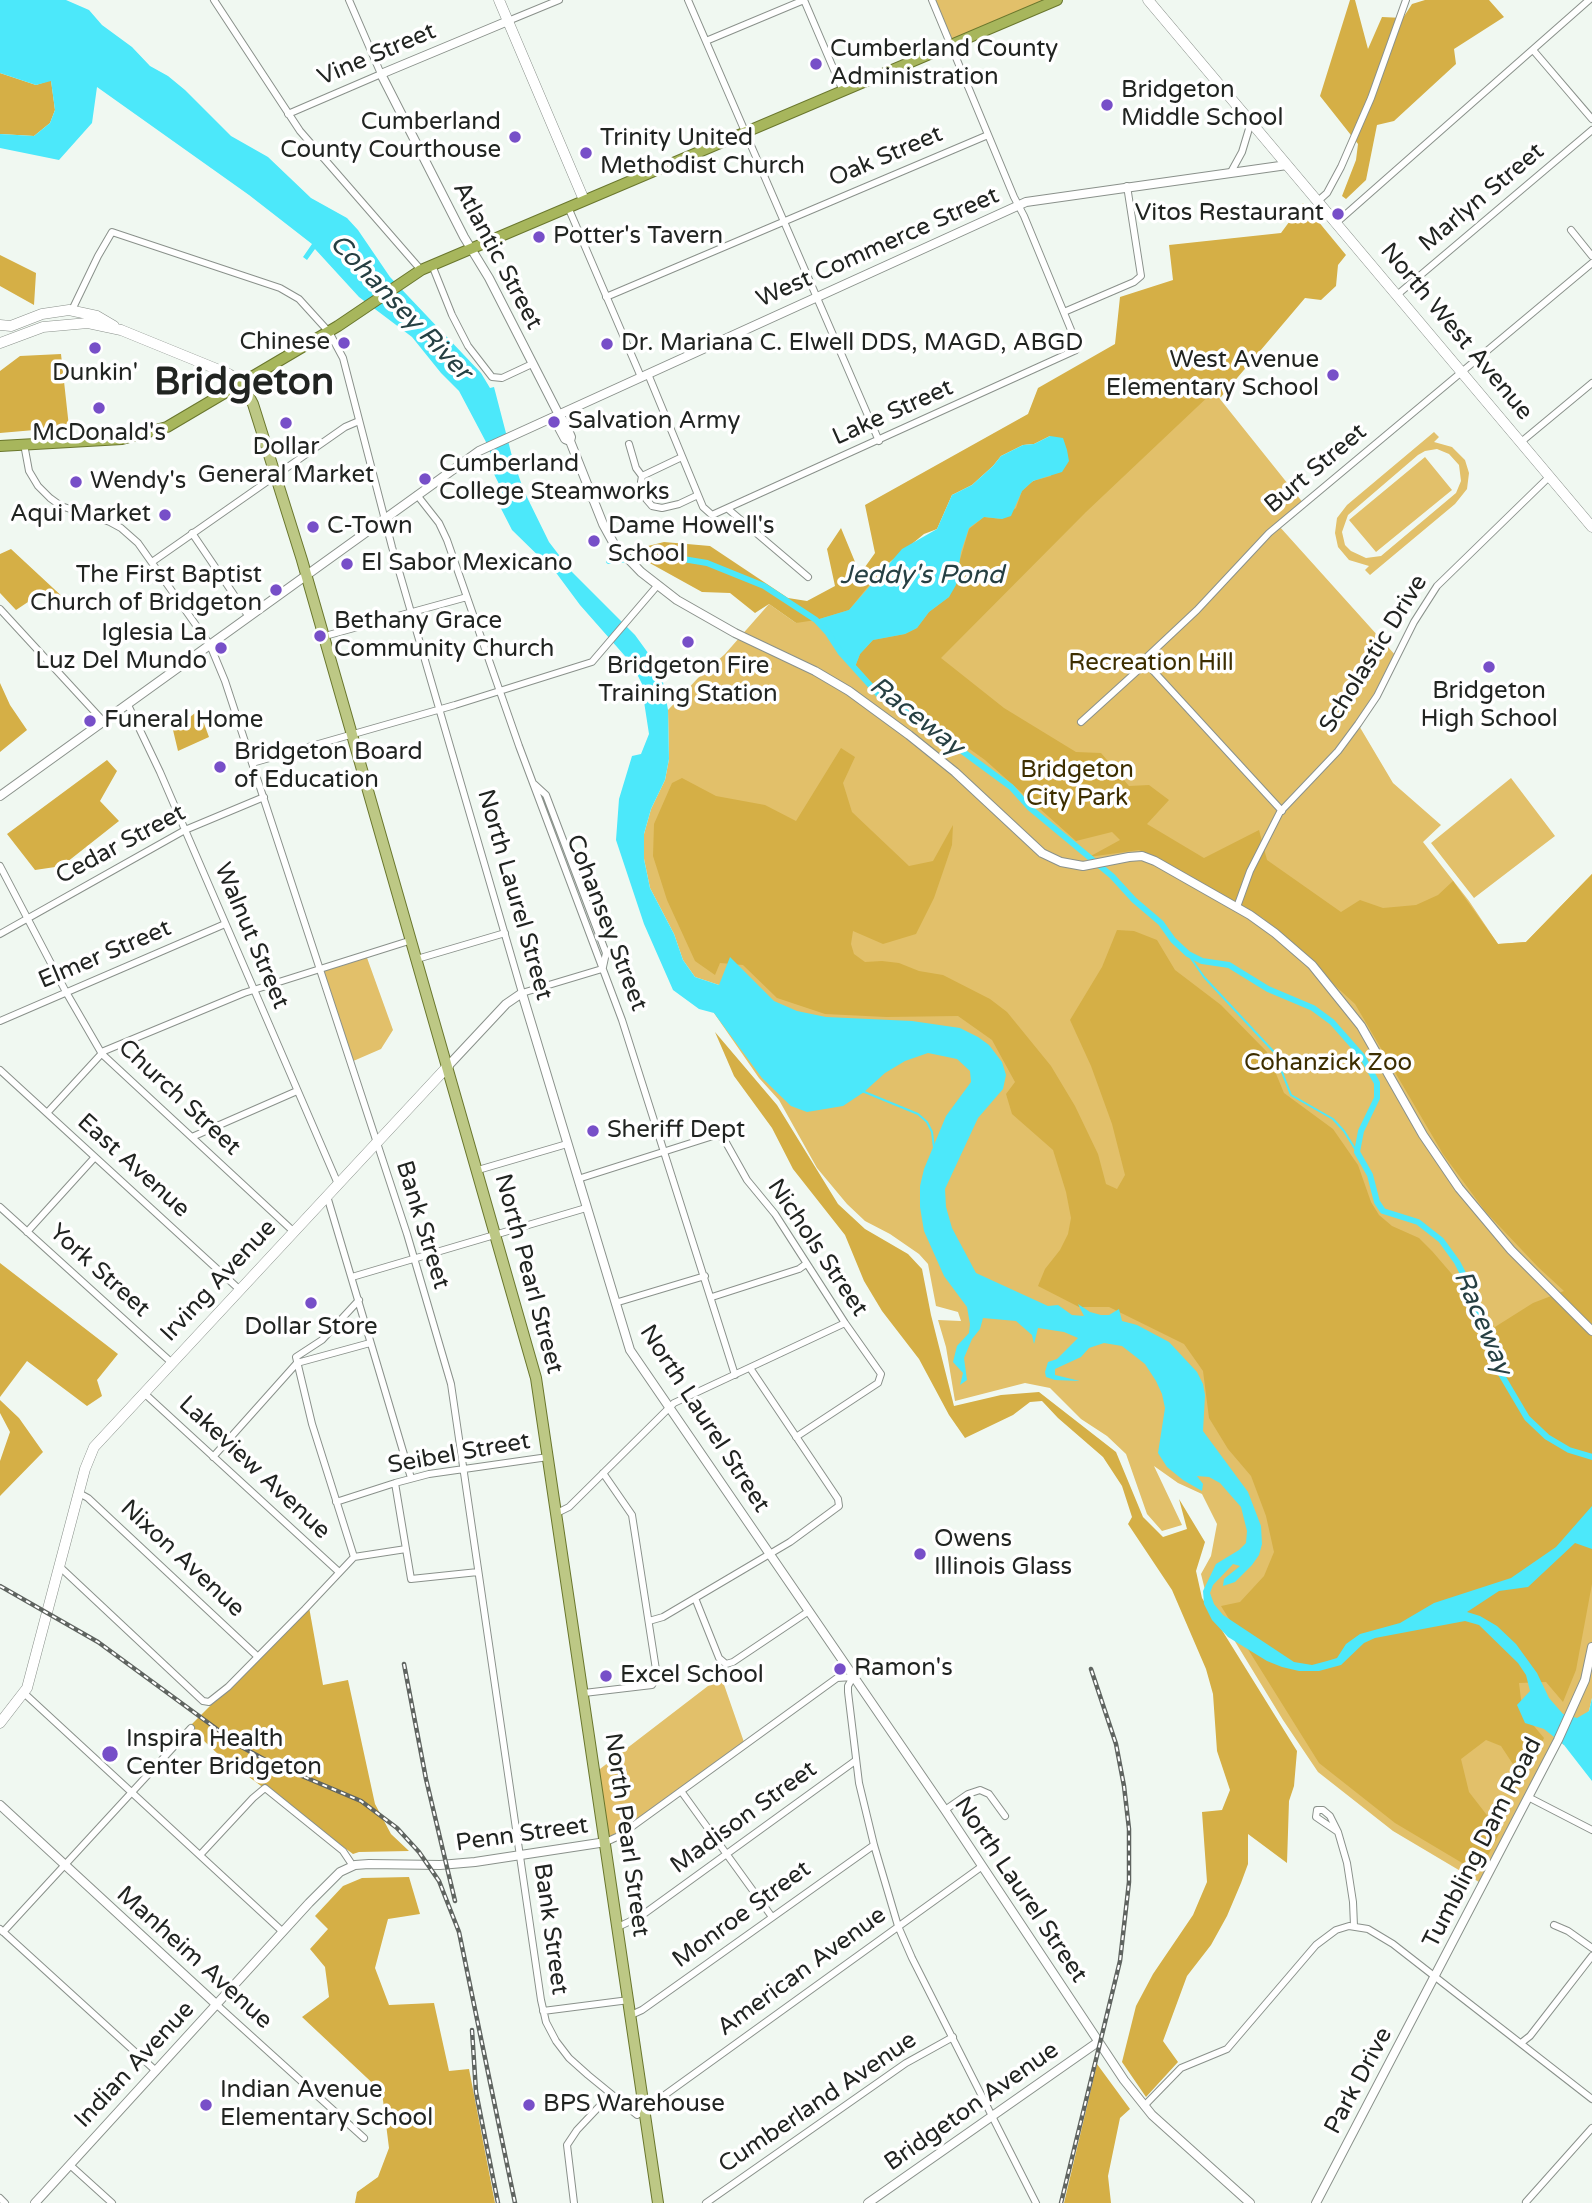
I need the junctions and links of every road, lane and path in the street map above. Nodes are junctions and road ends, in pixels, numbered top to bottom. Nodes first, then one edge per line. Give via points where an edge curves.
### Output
1 (214, 0) edge
2 (349, 0) edge
3 (499, 0) edge
4 (559, 0) edge
5 (688, 0) edge
6 (804, 0) edge
7 (932, 0) edge
8 (1057, 0) edge
9 (1149, 0) edge
10 (1406, 0) edge
11 (1589, 0) edge
12 (508, 21) junction
13 (706, 41) junction
14 (951, 45) junction
15 (1533, 50) junction
16 (381, 74) junction
17 (843, 90) junction
18 (288, 114) junction
19 (1592, 119) edge
20 (1251, 122) junction
21 (1592, 130) edge
22 (746, 132) junction
23 (988, 135) junction
24 (1287, 165) junction
25 (1231, 172) junction
26 (1128, 186) junction
27 (584, 201) junction
28 (1318, 201) junction
29 (1018, 205) junction
30 (568, 207) junction
31 (785, 221) junction
32 (1336, 223) junction
33 (1571, 230) dead end
34 (471, 248) junction
35 (1592, 256) edge
36 (1592, 263) edge
37 (426, 267) junction
38 (1397, 295) junction
39 (606, 297) junction
40 (817, 297) junction
41 (72, 310) junction
42 (1064, 312) junction
43 (88, 323) junction
44 (0, 325) edge
45 (55, 325) junction
46 (121, 330) junction
47 (329, 332) junction
48 (0, 343) edge
49 (532, 364) junction
50 (1462, 372) junction
51 (645, 376) junction
52 (242, 383) junction
53 (1592, 383) edge
54 (559, 415) junction
55 (359, 421) junction
56 (879, 440) junction
57 (1521, 442) junction
58 (24, 444) junction
59 (629, 444) dead end
60 (0, 446) edge
61 (682, 457) junction
62 (275, 475) junction
63 (642, 476) junction
64 (1550, 476) junction
65 (417, 495) junction
66 (698, 495) junction
67 (728, 509) junction
68 (385, 520) junction
69 (1592, 527) edge
70 (192, 533) junction
71 (152, 562) junction
72 (307, 576) junction
73 (808, 577) dead end
74 (657, 586) junction
75 (467, 597) junction
76 (0, 609) edge
77 (411, 611) junction
78 (249, 617) junction
79 (325, 636) junction
80 (210, 645) junction
81 (1146, 663) junction
82 (499, 690) junction
83 (128, 705) junction
84 (439, 709) junction
85 (104, 722) junction
86 (1082, 722) dead end
87 (353, 734) junction
88 (252, 763) junction
89 (0, 796) edge
90 (264, 797) junction
91 (1282, 811) junction
92 (185, 830) junction
93 (0, 866) edge
94 (1237, 907) junction
95 (27, 918) junction
96 (226, 924) junction
97 (505, 933) junction
98 (0, 934) edge
99 (412, 940) junction
100 (417, 959) junction
101 (320, 969) junction
102 (603, 969) junction
103 (254, 990) junction
104 (66, 992) junction
105 (522, 993) junction
106 (0, 1021) edge
107 (102, 1054) junction
108 (448, 1066) junction
109 (0, 1070) edge
110 (297, 1091) junction
111 (47, 1113) junction
112 (192, 1138) junction
113 (377, 1142) junction
114 (567, 1144) junction
115 (665, 1151) junction
116 (95, 1157) junction
117 (478, 1170) junction
118 (578, 1179) junction
119 (338, 1184) junction
120 (327, 1196) junction
121 (0, 1207) edge
122 (586, 1208) junction
123 (27, 1231) junction
124 (293, 1231) junction
125 (496, 1235) junction
126 (414, 1259) junction
127 (806, 1264) junction
128 (705, 1276) junction
129 (352, 1277) junction
130 (240, 1290) junction
131 (712, 1297) junction
132 (359, 1300) junction
133 (614, 1303) junction
134 (845, 1324) junction
135 (1592, 1331) edge
136 (370, 1343) junction
137 (172, 1363) junction
138 (297, 1363) junction
139 (750, 1368) junction
140 (735, 1375) junction
141 (144, 1393) junction
142 (670, 1407) junction
143 (796, 1437) junction
144 (214, 1457) junction
145 (548, 1457) junction
146 (463, 1470) junction
147 (603, 1473) junction
148 (411, 1478) junction
149 (395, 1483) junction
150 (79, 1493) junction
151 (336, 1502) junction
152 (556, 1513) junction
153 (406, 1549) junction
154 (770, 1553) junction
155 (354, 1557) junction
156 (60, 1567) junction
157 (339, 1572) junction
158 (478, 1572) junction
159 (695, 1598) junction
160 (809, 1611) junction
161 (649, 1621) junction
162 (1592, 1647) edge
163 (257, 1656) junction
164 (853, 1677) junction
165 (584, 1693) junction
166 (24, 1694) junction
167 (0, 1723) edge
168 (191, 1728) dead end
169 (855, 1761) junction
170 (681, 1791) junction
171 (132, 1793) junction
172 (1528, 1797) junction
173 (0, 1805) edge
174 (944, 1810) junction
175 (1005, 1816) dead end
176 (1592, 1830) edge
177 (1338, 1832) dead end
178 (606, 1842) junction
179 (874, 1844) junction
180 (200, 1855) junction
181 (727, 1855) junction
182 (520, 1856) junction
183 (65, 1865) junction
184 (353, 1866) junction
185 (981, 1867) junction
186 (772, 1917) junction
187 (1553, 1925) dead end
188 (898, 1926) junction
189 (1354, 1926) junction
190 (618, 1927) junction
191 (2, 1931) edge
192 (282, 1932) junction
193 (1592, 1948) edge
194 (1592, 1956) edge
195 (1436, 1977) junction
196 (629, 2000) junction
197 (217, 2005) junction
198 (543, 2011) junction
199 (631, 2015) junction
200 (953, 2036) junction
201 (1098, 2042) junction
202 (1521, 2043) junction
203 (156, 2071) junction
204 (611, 2094) junction
205 (1592, 2099) edge
206 (1144, 2106) junction
207 (646, 2109) junction
208 (993, 2116) junction
209 (1592, 2128) edge
210 (363, 2138) dead end
211 (70, 2165) junction
212 (0, 2198) edge
213 (5, 2203) edge
214 (35, 2203) edge
215 (112, 2203) edge
216 (574, 2203) edge
217 (658, 2203) edge
218 (706, 2203) edge
219 (868, 2203) edge
220 (1036, 2203) edge
221 (1250, 2203) edge
222 (1316, 2203) edge
223 (1526, 2203) edge

1 - 18 street
2 - 16 street, Atlantic Street
3 - 12 main road
4 - 12 street, Vine Street
5 - 13 street
6 - 13 street
6 - 17 street
7 - 14 street
8 - 14 highway
9 - 20 main road, North West Avenue
10 - 28 street via 1341,167
11 - 15 street
12 - 16 street, Vine Street
12 - 27 main road
13 - 22 street
14 - 17 highway
14 - 23 street
15 - 19 street
15 - 32 street
16 - 18 street, Vine Street
16 - 34 street, Atlantic Street
17 - 22 highway
18 - 37 street
20 - 24 main road, North West Avenue
20 - 25 street
21 - 38 street, Marlyn Street
22 - 27 highway
22 - 31 street
23 - 29 street
23 - 31 street, Oak Street
24 - 25 street, West Commerce Street
24 - 28 main road, North West Avenue
25 - 26 street, West Commerce Street
26 - 29 street, West Commerce Street
26 - 42 street via 1140,278
27 - 30 highway
28 - 32 main road, North West Avenue
29 - 40 street, West Commerce Street
29 - 42 street
30 - 34 highway
30 - 39 street
31 - 39 street, Oak Street
31 - 40 street
32 - 38 main road, North West Avenue
33 - 35 street
34 - 37 highway
34 - 49 street, Atlantic Street
36 - 50 street, Burt Street
37 - 47 highway
37 - 49 street via 468,346 492,377 502,378
38 - 50 main road, North West Avenue
39 - 51 street
40 - 51 street, West Commerce Street
40 - 56 street
41 - 43 main road
41 - 44 main road
41 - 45 main road
41 - 46 main road via 97,316
41 - 47 street, North Laurel Street via 111,233 280,288 303,302
42 - 56 street, Lake Street via 1077,345 1074,352
43 - 45 main road
43 - 46 main road
45 - 48 main road
46 - 52 main road
47 - 52 highway
47 - 55 street, North Laurel Street via 343,358
49 - 54 street, Atlantic Street
50 - 57 main road, North West Avenue
50 - 81 street, Burt Street via 1269,533
51 - 54 street, West Commerce Street
51 - 61 street
52 - 58 highway via 176,424 149,433
52 - 62 main road, North Pearl Street
53 - 57 street
54 - 65 street, West Commerce Street via 466,459
54 - 74 street, Atlantic Street via 607,533
55 - 62 street
55 - 68 street, North Laurel Street
56 - 67 street, Lake Street
57 - 64 main road, North West Avenue
58 - 60 highway
58 - 71 street, Bank Street via 29,471 44,493 61,506 121,528
59 - 63 street
61 - 63 street
61 - 66 street
62 - 70 street
62 - 72 main road, North Pearl Street
63 - 66 street via 643,491 652,506 675,506
64 - 69 main road, North West Avenue
64 - 91 street, Scholastic Drive via 1437,586 1358,724
65 - 68 street, West Commerce Street
65 - 75 street via 442,528
66 - 67 street via 710,515
67 - 73 street
68 - 72 street, West Commerce Street
68 - 77 street, North Laurel Street
70 - 71 street
70 - 78 street
71 - 80 street, Bank Street
72 - 78 street, West Commerce Street
72 - 79 main road, North Pearl Street
74 - 82 street via 596,658
74 - 94 street, Atlantic Street via 705,617 849,691 955,772 1042,853 1083,866 1142,856
75 - 77 street
75 - 82 street
76 - 85 street
77 - 79 street
77 - 84 street, North Laurel Street
78 - 80 street, West Commerce Street
79 - 87 main road, North Pearl Street
80 - 83 street, West Commerce Street
80 - 88 street, Bank Street
81 - 86 street, Burt Street
81 - 91 street
82 - 84 street
82 - 102 street, Cohansey Street via 534,784 546,795 606,953
83 - 85 street, West Commerce Street
83 - 92 street, Walnut Street
84 - 87 street
84 - 97 street, North Laurel Street
85 - 89 street, West Commerce Street
87 - 88 street
87 - 99 main road, North Pearl Street
88 - 90 street, Bank Street
90 - 92 street, Cedar Street
90 - 101 street, Bank Street
91 - 94 street, Scholastic Drive via 1250,871
92 - 95 street, Cedar Street
92 - 96 street, Walnut Street
93 - 95 street, Church Street
94 - 135 street via 1291,946 1327,982 1369,1039 1459,1188 1511,1250
95 - 98 street, Cedar Street
95 - 104 street, Church Street
96 - 103 street, Walnut Street
96 - 104 street, Elmer Street
97 - 100 street
97 - 105 street, North Laurel Street
99 - 100 main road, North Pearl Street
99 - 101 street
100 - 108 main road, North Pearl Street
101 - 103 street
101 - 113 street, Bank Street
102 - 105 street, Irving Avenue
102 - 115 street, Cohansey Street
103 - 107 street
103 - 110 street, Walnut Street
104 - 106 street, Elmer Street
104 - 107 street, Church Street
105 - 108 street, Irving Avenue
105 - 114 street, North Laurel Street
107 - 111 street
107 - 112 street, Church Street
108 - 113 main road, Irving Avenue
108 - 117 main road, North Pearl Street
109 - 111 street, East Avenue
110 - 112 street
110 - 119 street, Walnut Street
111 - 116 street, East Avenue
112 - 124 street, Church Street
113 - 119 main road, Irving Avenue
113 - 126 street, Bank Street
114 - 117 street
114 - 118 street, North Laurel Street
115 - 118 street
115 - 127 street, Nichols Street via 716,1136 724,1139
115 - 128 street, Cohansey Street
116 - 123 street
116 - 130 street, East Avenue
117 - 125 main road, North Pearl Street
118 - 122 street, North Laurel Street
119 - 120 main road, Irving Avenue
120 - 124 main road, Irving Avenue
120 - 129 street
121 - 123 street, York Street
122 - 125 street
122 - 133 street, North Laurel Street
123 - 137 street, York Street
124 - 130 main road, Irving Avenue
125 - 126 street
125 - 145 main road, North Pearl Street via 536,1378
126 - 129 street
126 - 146 street, Bank Street via 451,1384
127 - 131 street
127 - 134 street, Nichols Street
128 - 131 street, Cohansey Street
128 - 133 street
129 - 132 street
130 - 137 main road, Irving Avenue
131 - 140 street, Cohansey Street
132 - 136 street
132 - 138 street via 322,1340 296,1357
133 - 142 street, North Laurel Street via 630,1350
134 - 139 street
134 - 143 street, Nichols Street via 879,1369 880,1378
136 - 138 street
136 - 148 street
137 - 141 main road, Irving Avenue
138 - 144 street
138 - 151 street
139 - 140 street
139 - 143 street
140 - 142 street
141 - 144 street, Lakeview Avenue
141 - 150 main road, Irving Avenue via 94,1447
142 - 147 street
142 - 154 street, North Laurel Street
143 - 154 street via 839,1507
144 - 157 street, Lakeview Avenue
145 - 146 street, Seibel Street
145 - 152 main road, North Pearl Street
146 - 148 street, Seibel Street
146 - 158 street, Bank Street
147 - 152 street via 569,1507
147 - 161 street via 632,1515
148 - 149 street, Seibel Street
149 - 151 street, Seibel Street
149 - 153 street
150 - 156 main road, Irving Avenue
150 - 163 street, Nixon Avenue
151 - 155 street
152 - 165 main road, North Pearl Street
153 - 155 street
153 - 158 street via 411,1579
154 - 159 street
154 - 160 street, North Laurel Street
155 - 157 street
156 - 163 street via 203,1701 228,1687
156 - 166 main road, Irving Avenue
157 - 163 street
158 - 182 street, Bank Street
159 - 160 street via 719,1658 726,1664
159 - 161 street
160 - 164 street, North Laurel Street
161 - 165 street via 657,1680 652,1685
162 - 172 street, Tumbling Dam Road via 1585,1680
164 - 169 street via 848,1692
164 - 170 street, Penn Street via 838,1678
164 - 174 street, North Laurel Street
165 - 178 main road, North Pearl Street
166 - 167 main road, Irving Avenue
166 - 171 street
168 - 171 street
169 - 179 street
169 - 181 street, Madison Street
170 - 178 street, Penn Street
170 - 181 street
171 - 180 street
171 - 183 street
172 - 176 street
172 - 195 street, Tumbling Dam Road
173 - 183 street, Manheim Avenue
174 - 175 street via 980,1790 989,1794
174 - 185 street, North Laurel Street
177 - 189 street via 1347,1863
178 - 182 street, Penn Street
178 - 190 main road, North Pearl Street
179 - 186 street, Monroe Street
179 - 188 street
180 - 184 street via 264,1788 343,1851
180 - 192 street
181 - 186 street
181 - 190 street, Madison Street
182 - 184 street, Penn Street via 440,1865
182 - 198 street, Bank Street
183 - 191 street
183 - 197 street, Manheim Avenue
184 - 192 street, Indian Avenue via 335,1876
185 - 188 street, American Avenue
185 - 201 street, North Laurel Street
186 - 199 street, Monroe Street
187 - 193 street
188 - 200 street
188 - 207 street, American Avenue
189 - 195 street via 1384,1938
189 - 206 street via 1336,1930 1316,1945 1227,2049 1181,2068
190 - 196 main road, North Pearl Street
191 - 203 street
192 - 197 street, Indian Avenue
194 - 202 street
195 - 202 street
195 - 222 street, Park Drive
196 - 198 street
196 - 199 main road, North Pearl Street
197 - 203 street, Indian Avenue
197 - 210 street, Manheim Avenue
198 - 204 street, Bank Street via 564,2052
199 - 207 main road, North Pearl Street
200 - 208 street
200 - 218 street, Cumberland Avenue via 906,2063
201 - 206 street, North Laurel Street
201 - 208 street, Bridgeton Avenue
202 - 205 street
203 - 211 street, Indian Avenue
204 - 207 street, Bank Street via 637,2115
204 - 216 street via 567,2145
206 - 221 street, North Laurel Street
207 - 217 main road, North Pearl Street
208 - 219 street, Bridgeton Avenue
208 - 220 street
209 - 223 street
211 - 214 street, Indian Avenue
211 - 215 street
212 - 213 street

